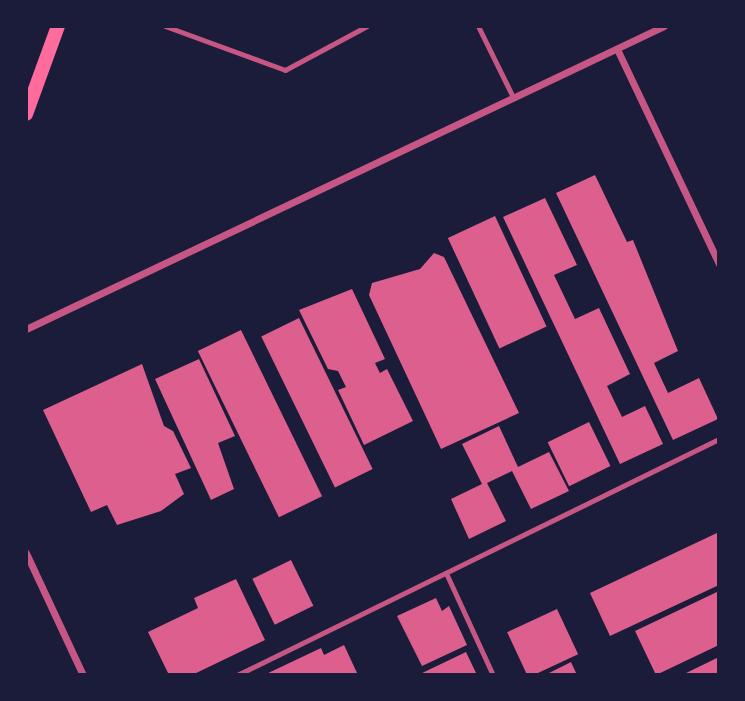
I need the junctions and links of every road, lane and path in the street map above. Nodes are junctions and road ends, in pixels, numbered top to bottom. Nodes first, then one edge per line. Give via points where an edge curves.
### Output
1 (58, 26) edge
2 (165, 26) edge
3 (367, 26) edge
4 (478, 26) edge
5 (664, 26) edge
6 (617, 49) junction
7 (513, 97) junction
8 (26, 114) edge
9 (719, 264) edge
10 (26, 328) edge
11 (719, 439) edge
12 (26, 553) edge
13 (446, 573) junction
14 (83, 675) edge
15 (237, 675) edge
16 (493, 675) edge

1 - 8 main road
2 - 3 lane via 285,70
4 - 7 lane
5 - 6 street
6 - 7 street
6 - 9 street
7 - 10 street
11 - 13 lane
12 - 14 street
13 - 15 lane
13 - 16 lane

